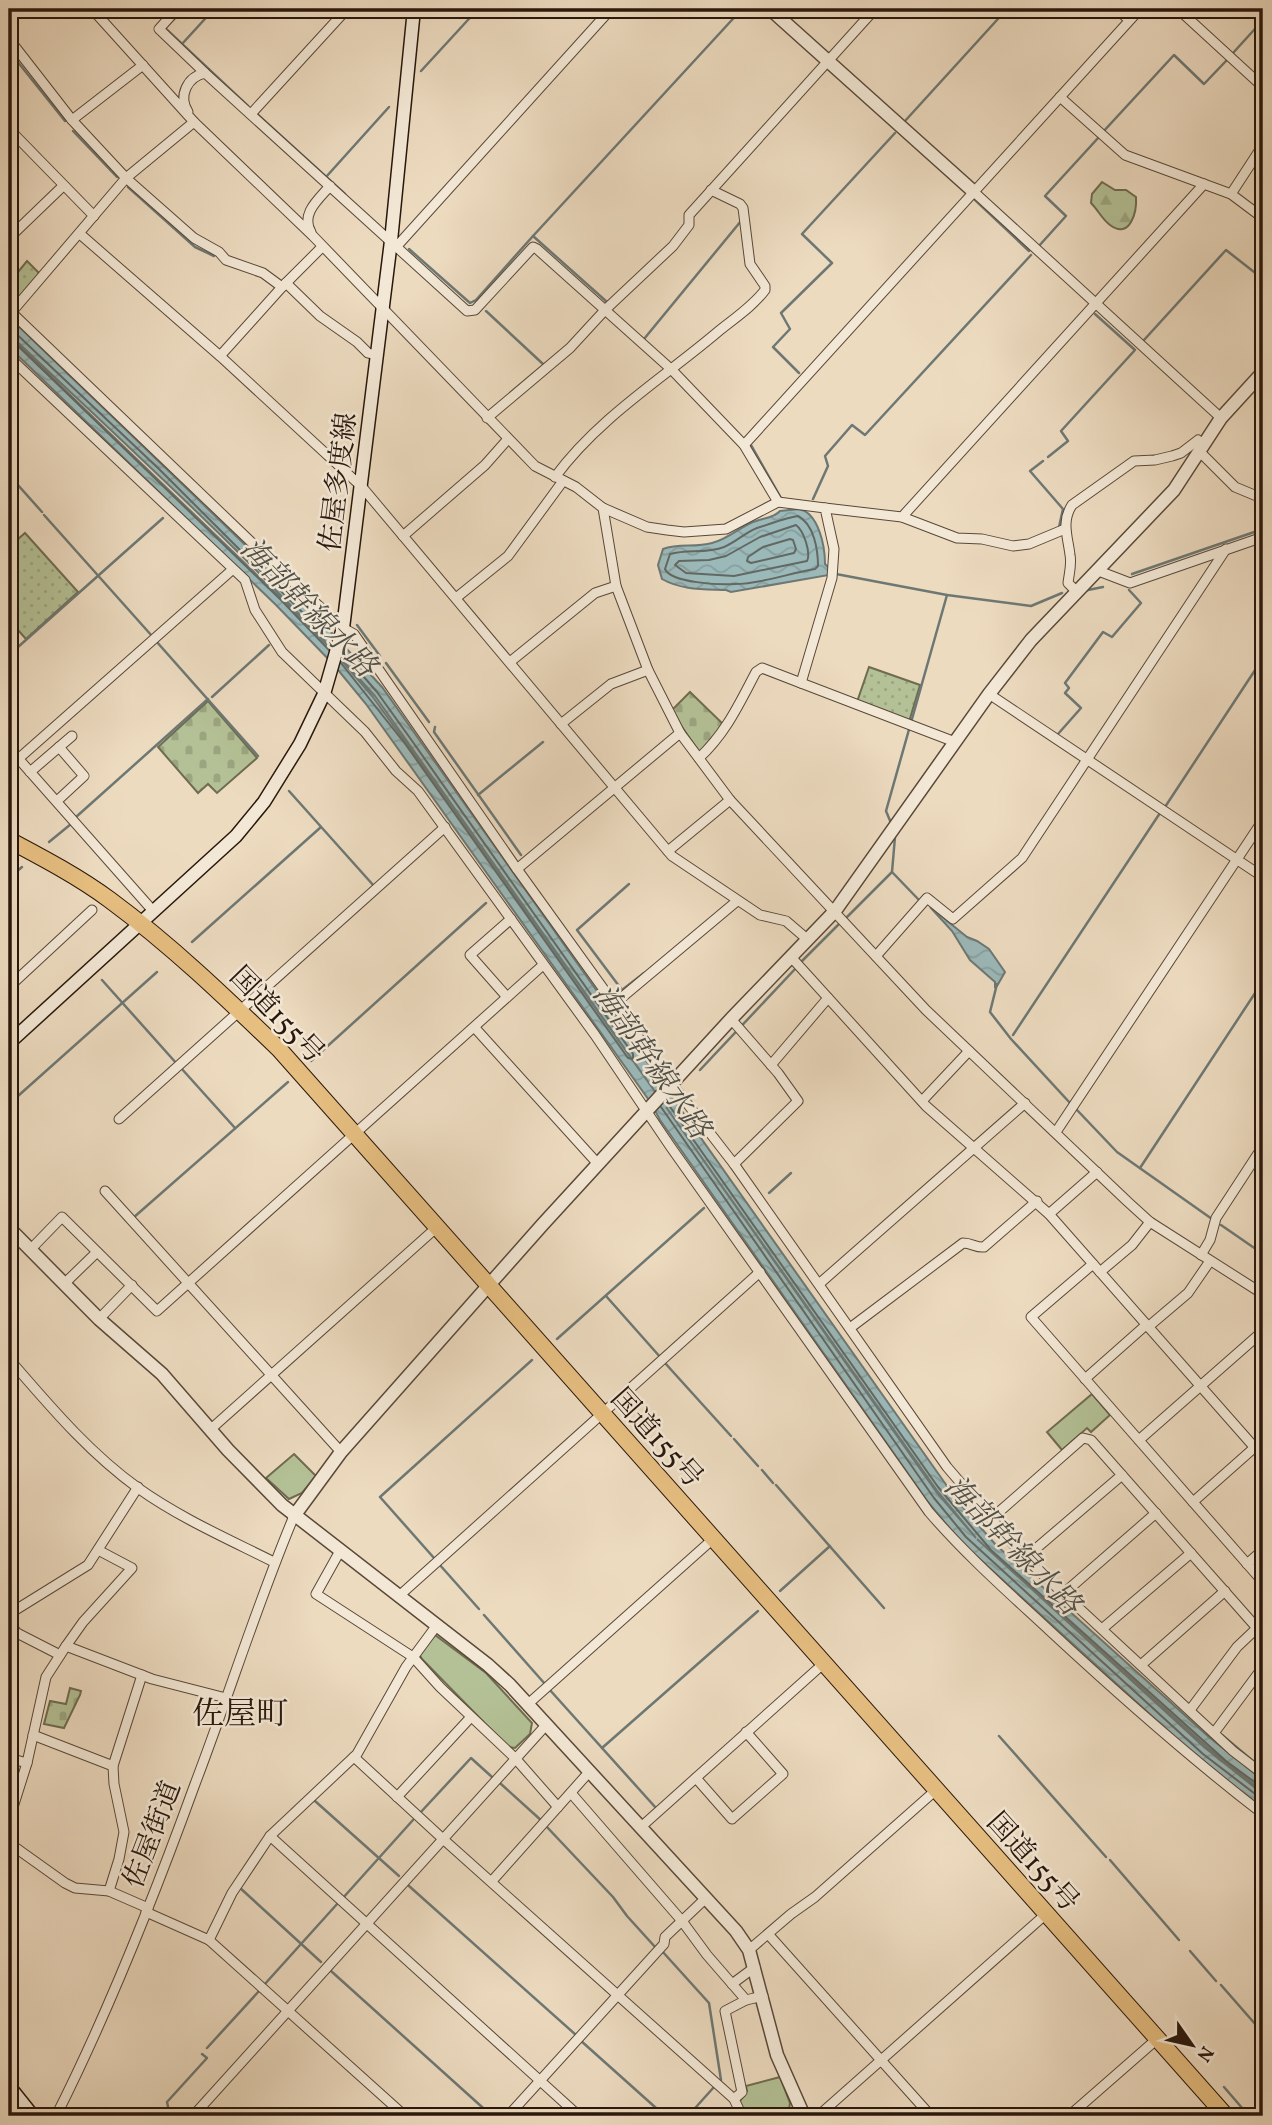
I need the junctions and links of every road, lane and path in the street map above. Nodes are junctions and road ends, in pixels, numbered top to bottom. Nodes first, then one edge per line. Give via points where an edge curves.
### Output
1 (92, 9) edge
2 (177, 9) edge
3 (347, 9) edge
4 (414, 9) edge
5 (611, 9) edge
6 (770, 9) edge
7 (875, 9) edge
8 (1117, 9) edge
9 (1140, 9) edge
10 (1178, 9) edge
11 (1129, 20) junction
12 (9, 39) edge
13 (827, 61) junction
14 (144, 65) junction
15 (205, 73) junction
16 (1263, 87) edge
17 (1060, 97) junction
18 (251, 114) junction
19 (72, 120) junction
20 (194, 122) junction
21 (9, 129) edge
22 (1263, 145) edge
23 (126, 178) junction
24 (1204, 184) junction
25 (63, 186) junction
26 (330, 186) junction
27 (711, 190) junction
28 (974, 192) junction
29 (1231, 194) junction
30 (94, 216) junction
31 (1263, 218) edge
32 (80, 234) junction
33 (313, 236) junction
34 (9, 238) edge
35 (394, 244) junction
36 (322, 247) junction
37 (284, 285) junction
38 (1096, 303) junction
39 (382, 306) junction
40 (605, 310) junction
41 (10, 313) edge
42 (376, 355) junction
43 (220, 356) junction
44 (9, 357) edge
45 (672, 370) junction
46 (1263, 372) edge
47 (487, 418) junction
48 (1221, 418) junction
49 (508, 439) junction
50 (744, 445) junction
51 (1201, 447) junction
52 (559, 479) junction
53 (362, 486) junction
54 (778, 502) junction
55 (1263, 502) edge
56 (603, 508) junction
57 (825, 508) junction
58 (902, 517) junction
59 (1065, 529) junction
60 (403, 536) junction
61 (1263, 537) edge
62 (1226, 549) junction
63 (232, 569) junction
64 (1096, 570) junction
65 (616, 586) junction
66 (1076, 591) junction
67 (456, 598) junction
68 (343, 628) junction
69 (510, 662) junction
70 (648, 670) junction
71 (801, 683) junction
72 (324, 694) junction
73 (989, 694) junction
74 (561, 724) junction
75 (680, 733) junction
76 (72, 736) dead end
77 (955, 743) junction
78 (59, 747) junction
79 (9, 748) edge
80 (18, 758) junction
81 (699, 758) junction
82 (1088, 760) junction
83 (9, 767) edge
84 (30, 772) junction
85 (614, 789) junction
86 (730, 800) junction
87 (57, 801) junction
88 (1263, 820) edge
89 (445, 827) junction
90 (9, 840) edge
91 (668, 851) junction
92 (1237, 859) junction
93 (517, 869) junction
94 (1263, 877) edge
95 (737, 901) junction
96 (92, 910) dead end
97 (153, 912) junction
98 (841, 917) junction
99 (511, 919) junction
100 (140, 923) junction
101 (807, 939) junction
102 (876, 956) junction
103 (795, 962) junction
104 (543, 965) junction
105 (9, 986) edge
106 (507, 997) junction
107 (828, 998) junction
108 (614, 1004) junction
109 (240, 1012) junction
110 (736, 1025) junction
111 (475, 1028) junction
112 (9, 1043) edge
113 (969, 1051) junction
114 (771, 1065) junction
115 (671, 1084) junction
116 (922, 1101) junction
117 (1024, 1103) junction
118 (648, 1109) junction
119 (119, 1119) dead end
120 (1056, 1132) junction
121 (354, 1135) junction
122 (1263, 1146) edge
123 (974, 1148) junction
124 (598, 1164) junction
125 (734, 1164) junction
126 (1097, 1172) junction
127 (105, 1191) dead end
128 (1037, 1201) junction
129 (1049, 1214) junction
130 (1150, 1222) junction
131 (436, 1228) junction
132 (11, 1234) edge
133 (30, 1250) junction
134 (97, 1252) junction
135 (1205, 1258) junction
136 (1093, 1264) junction
137 (760, 1272) junction
138 (1100, 1272) junction
139 (187, 1282) junction
140 (64, 1284) junction
141 (819, 1284) junction
142 (132, 1285) junction
143 (488, 1286) junction
144 (1263, 1294) edge
145 (99, 1318) junction
146 (1147, 1326) junction
147 (850, 1328) junction
148 (1263, 1331) edge
149 (9, 1359) edge
150 (270, 1376) junction
151 (1085, 1379) junction
152 (1200, 1386) junction
153 (601, 1413) junction
154 (211, 1429) junction
155 (1139, 1440) junction
156 (1263, 1440) edge
157 (1255, 1447) junction
158 (341, 1452) junction
159 (1263, 1457) edge
160 (1122, 1475) junction
161 (138, 1488) junction
162 (1193, 1502) junction
163 (1156, 1513) junction
164 (294, 1516) junction
165 (991, 1519) junction
166 (713, 1539) junction
167 (99, 1550) junction
168 (1263, 1550) edge
169 (340, 1551) junction
170 (1191, 1553) junction
171 (1025, 1558) junction
172 (274, 1562) junction
173 (1247, 1564) junction
174 (1263, 1582) edge
175 (1225, 1591) junction
176 (1063, 1594) junction
177 (399, 1596) junction
178 (9, 1614) edge
179 (9, 1623) edge
180 (437, 1625) junction
181 (1102, 1629) junction
182 (66, 1646) junction
183 (60, 1655) junction
184 (413, 1657) junction
185 (823, 1664) junction
186 (1141, 1665) junction
187 (1263, 1667) edge
188 (142, 1675) junction
189 (226, 1698) junction
190 (528, 1704) junction
191 (1190, 1710) junction
192 (471, 1717) junction
193 (547, 1724) junction
194 (747, 1732) junction
195 (1214, 1733) junction
196 (33, 1735) junction
197 (354, 1757) junction
198 (9, 1758) edge
199 (515, 1758) junction
200 (27, 1763) junction
201 (113, 1766) junction
202 (590, 1771) junction
203 (1263, 1774) edge
204 (696, 1777) junction
205 (936, 1790) junction
206 (571, 1793) junction
207 (397, 1797) junction
208 (558, 1808) junction
209 (1263, 1814) edge
210 (9, 1820) edge
211 (641, 1827) junction
212 (270, 1836) junction
213 (443, 1839) junction
214 (9, 1843) edge
215 (492, 1881) junction
216 (108, 1891) junction
217 (706, 1898) junction
218 (147, 1910) junction
219 (1046, 1914) junction
220 (682, 1921) junction
221 (366, 1924) junction
222 (768, 1934) junction
223 (209, 1940) junction
224 (750, 1950) junction
225 (755, 1967) junction
226 (733, 1984) junction
227 (618, 1995) junction
228 (763, 1996) junction
229 (746, 2000) junction
230 (287, 2010) junction
231 (1157, 2039) junction
232 (881, 2060) junction
233 (540, 2081) junction
234 (9, 2086) edge
235 (734, 2099) junction
236 (800, 2114) edge
237 (33, 2116) edge
238 (56, 2116) edge
239 (193, 2116) edge
240 (405, 2116) edge
241 (508, 2116) edge
242 (579, 2116) edge
243 (743, 2116) edge
244 (818, 2116) edge
245 (930, 2116) edge
246 (1069, 2116) edge
247 (1226, 2116) edge

1 - 14 street
2 - 15 street via 159,29
3 - 18 street
4 - 35 street, 佐屋多度線
5 - 35 street
6 - 13 street
7 - 13 street
8 - 11 street
9 - 11 street
10 - 16 street
11 - 17 street
12 - 19 street
13 - 27 street
13 - 28 street
14 - 19 street
14 - 20 street
15 - 18 street
15 - 20 street via 186,86 184,106
17 - 24 street via 1125,155
17 - 28 street
18 - 26 street
19 - 23 street
20 - 23 street
20 - 33 street
21 - 25 street
22 - 29 street
23 - 30 street
23 - 37 street via 226,260
24 - 29 street
24 - 38 street
25 - 30 street
25 - 34 street
26 - 33 street via 308,214
26 - 35 street
27 - 40 street via 689,215 689,225 673,246
27 - 45 street via 743,208 750,264 765,290
28 - 38 street
28 - 50 street
29 - 31 street
30 - 32 street
32 - 41 street
32 - 43 street
33 - 36 street
35 - 39 street, 佐屋多度線
35 - 40 street via 467,311 475,310 533,247
36 - 37 street
36 - 39 street
37 - 42 street
37 - 43 street
38 - 48 street
38 - 58 street
39 - 42 street, 佐屋多度線
39 - 47 street
40 - 45 street
40 - 47 street via 570,348
41 - 68 street
42 - 53 street, 佐屋多度線
43 - 53 street
44 - 63 street
45 - 50 street
45 - 52 street via 596,430
46 - 48 street
47 - 49 street
48 - 51 street
49 - 52 street via 535,466
49 - 60 street
50 - 54 street
51 - 55 street via 1236,487
51 - 59 street via 1198,440 1172,456 1134,461 1072,505
51 - 64 street via 1174,490
52 - 56 street
52 - 67 street via 508,556
53 - 60 street
53 - 68 street, 佐屋多度線
54 - 56 street via 726,529 684,532 647,527
54 - 57 street
56 - 65 street
57 - 58 street
57 - 71 street via 834,549 832,574
58 - 59 street via 957,538 1013,546
59 - 66 street via 1071,558 1068,583
60 - 67 street
61 - 62 street
62 - 64 street via 1130,583
62 - 82 street
63 - 72 street via 245,580 255,610 282,652
63 - 80 street
64 - 66 street
65 - 69 street via 595,593
65 - 70 street
66 - 73 street
67 - 69 street
68 - 72 street, 佐屋多度線
68 - 93 street via 354,634 377,665
69 - 74 street
70 - 74 street via 611,684
70 - 75 street
71 - 77 street
71 - 81 street via 762,668 756,672 716,743
72 - 89 street via 365,732
72 - 97 street, 佐屋多度線 via 264,802 236,836
73 - 77 street
73 - 82 street
74 - 85 street
75 - 81 street
75 - 85 street
76 - 78 street
77 - 98 street
78 - 84 street
78 - 87 street via 84,776
79 - 80 street
80 - 83 street
80 - 84 street
81 - 86 street
82 - 92 street
82 - 102 street via 1022,858 953,919 927,898
84 - 87 street
85 - 91 street
85 - 93 street
86 - 91 street
86 - 98 street
87 - 97 street
88 - 92 street
89 - 99 street
89 - 109 street
90 - 100 highway, 国道155号 via 51,862
91 - 95 street
92 - 94 street
92 - 120 street
93 - 108 street
95 - 101 street via 760,915 786,921
95 - 108 street
96 - 105 street
97 - 100 street, 佐屋多度線
98 - 101 street
98 - 102 street
99 - 104 street
99 - 106 street via 470,955
100 - 109 highway, 国道155号
100 - 112 street, 佐屋多度線
101 - 103 street
102 - 113 street
103 - 107 street
103 - 110 street
104 - 106 street
104 - 118 street
106 - 111 street
107 - 114 street
107 - 116 street
108 - 115 street
109 - 119 street
109 - 121 highway, 国道155号
110 - 114 street
110 - 115 street
111 - 121 street
111 - 124 street
113 - 116 street
113 - 117 street
114 - 125 street via 798,1101
115 - 118 street
115 - 125 street
116 - 123 street
117 - 120 street
117 - 123 street
118 - 124 street
118 - 137 street
120 - 126 street
121 - 131 highway, 国道155号
121 - 139 street
122 - 135 street via 1216,1218
123 - 128 street
123 - 141 street
124 - 143 street
125 - 141 street
126 - 129 street
126 - 130 street
127 - 139 street
128 - 129 street
128 - 147 street via 984,1247 963,1243
129 - 136 street
130 - 135 street
130 - 138 street via 1132,1245
131 - 143 highway, 国道155号
131 - 150 street
132 - 133 street
133 - 134 street via 62,1217
133 - 140 street
134 - 140 street
134 - 142 street
135 - 144 street
135 - 146 street via 1188,1293
136 - 138 street
136 - 151 street via 1031,1317
137 - 153 street
137 - 209 street via 929,1511 958,1545 1206,1771
138 - 146 street
139 - 142 street via 157,1311
139 - 150 street
140 - 145 street
141 - 147 street
142 - 145 street
143 - 153 highway, 国道155号
143 - 158 street
145 - 154 street via 162,1374
146 - 151 street
146 - 152 street
147 - 165 street via 947,1467
148 - 152 street
149 - 161 street via 82,1441
150 - 154 street
150 - 158 street
151 - 155 street
152 - 155 street
152 - 157 street
153 - 166 highway, 国道155号
153 - 177 street
154 - 164 street
155 - 162 street
156 - 157 street
157 - 159 street
157 - 162 street
158 - 164 street
160 - 163 street
160 - 165 street via 1091,1440 1083,1438
160 - 171 street
161 - 167 street
161 - 172 street
162 - 173 street
163 - 170 street
163 - 176 street
164 - 169 street
164 - 172 street, 佐屋街道
165 - 171 street
166 - 185 highway, 国道155号
166 - 190 street
167 - 178 street via 88,1565
167 - 182 street via 132,1568
168 - 173 street
169 - 177 street
169 - 184 street via 316,1594
170 - 175 street
170 - 181 street
171 - 176 street
172 - 189 street, 佐屋街道
173 - 174 street
175 - 186 street
175 - 191 street via 1257,1628
176 - 181 street
177 - 180 street
179 - 183 street via 17,1633
180 - 184 street
180 - 190 street
181 - 186 street
182 - 183 street
182 - 188 street
183 - 196 street via 46,1677
184 - 192 street
184 - 197 street
185 - 194 street
185 - 205 highway, 国道155号
186 - 191 street
187 - 195 street
188 - 189 street
188 - 201 street
189 - 218 street, 佐屋街道
190 - 193 street
191 - 195 street
192 - 199 street
192 - 207 street
193 - 199 street
193 - 202 street
194 - 204 street
194 - 204 street via 783,1774 773,1783 732,1819
195 - 203 street
196 - 200 street
196 - 201 street
197 - 207 street
197 - 212 street
198 - 200 street
199 - 208 street
199 - 213 street
200 - 210 street
201 - 216 street via 124,1832
202 - 206 street
202 - 211 street
204 - 211 street
205 - 219 highway, 国道155号
205 - 222 street
206 - 208 street
206 - 220 street
207 - 213 street
208 - 215 street
211 - 217 street
212 - 221 street
212 - 223 street via 232,1893
213 - 215 street
213 - 221 street
214 - 216 street via 75,1888
215 - 227 street
216 - 218 street
217 - 220 street
217 - 224 street
218 - 223 street
218 - 238 street, 佐屋街道 via 103,2019
219 - 231 highway, 国道155号
219 - 232 street
220 - 226 street
220 - 227 street
221 - 230 street
221 - 233 street
222 - 224 street
222 - 232 street
223 - 230 street
224 - 225 street
225 - 226 street
225 - 228 street
226 - 229 street
227 - 233 street
227 - 235 street
228 - 229 street
228 - 236 street via 777,2055
229 - 235 street via 726,2011 742,2092
230 - 239 street
230 - 240 street
231 - 246 street
231 - 247 highway, 国道155号
232 - 244 street
232 - 245 street
233 - 241 street
233 - 242 street
234 - 237 street
235 - 243 street

